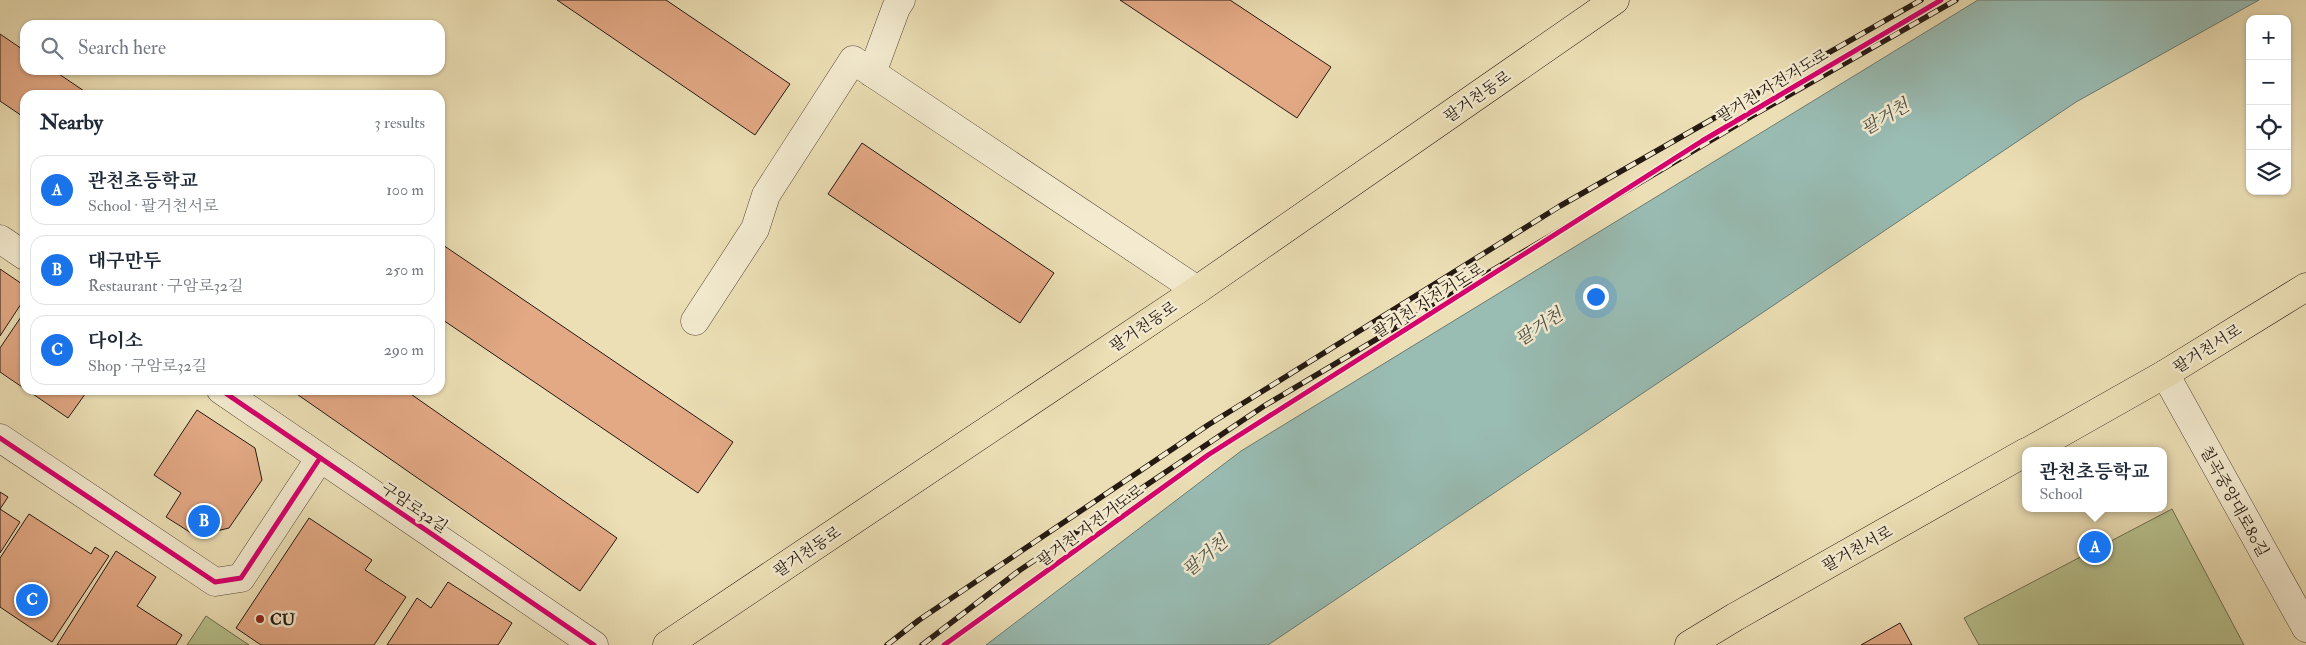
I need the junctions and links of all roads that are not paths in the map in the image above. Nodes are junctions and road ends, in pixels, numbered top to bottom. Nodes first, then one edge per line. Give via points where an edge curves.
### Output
1 (901, 0) edge
2 (1616, 0) edge
3 (872, 73) junction
4 (0, 239) edge
5 (20, 253) edge
6 (2306, 287) edge
7 (1197, 290) junction
8 (696, 321) dead end
9 (2165, 374) junction
10 (228, 395) edge
11 (0, 438) edge
12 (2037, 447) edge
13 (2022, 455) edge
14 (320, 458) junction
15 (2306, 628) edge
16 (594, 645) edge
17 (667, 645) edge
18 (1690, 645) edge

1 - 3 street
2 - 7 main road, 팔거천동로
3 - 7 street
3 - 8 street via 853,60 766,196 754,229
4 - 5 street
6 - 9 main road, 팔거천서로
7 - 17 main road, 팔거천동로
9 - 12 main road, 팔거천서로
9 - 15 street, 칠곡중앙대로80길
10 - 14 street, 구암로32길
11 - 14 street via 215,582 241,578
13 - 18 main road, 팔거천서로
14 - 16 street, 구암로32길

